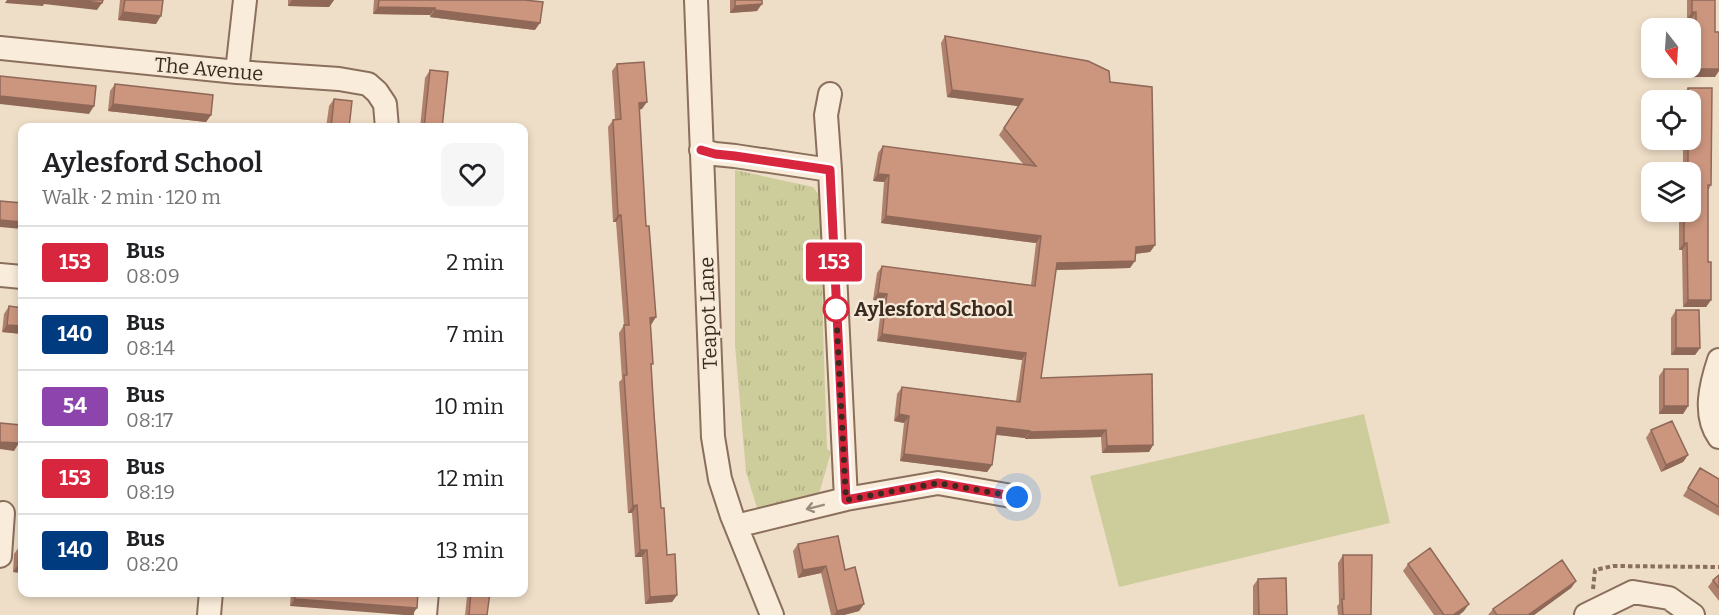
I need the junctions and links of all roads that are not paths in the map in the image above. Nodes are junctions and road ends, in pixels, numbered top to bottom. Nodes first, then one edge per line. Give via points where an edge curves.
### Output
1 (245, 0) edge
2 (696, 0) edge
3 (0, 48) edge
4 (237, 72) junction
5 (830, 94) dead end
6 (387, 123) edge
7 (701, 150) junction
8 (830, 170) junction
9 (0, 275) edge
10 (18, 277) edge
11 (1719, 360) edge
12 (1719, 437) edge
13 (1017, 497) dead end
14 (846, 500) junction
15 (9, 513) edge
16 (736, 526) junction
17 (0, 556) edge
18 (211, 597) edge
19 (426, 597) edge
20 (209, 615) edge
21 (425, 615) edge
22 (772, 615) edge
23 (1587, 615) edge
24 (1693, 615) edge

1 - 4 street
2 - 7 street, Teapot Lane
3 - 4 street, The Avenue
4 - 6 street, The Avenue via 368,84 385,104
5 - 8 street via 826,115
7 - 8 street
7 - 16 street, Teapot Lane via 713,437 720,479
8 - 14 street
9 - 10 street
11 - 12 street via 1710,417
13 - 14 street via 938,483
14 -> 16 street
15 - 17 street
16 - 22 street, Teapot Lane
18 - 20 street
19 - 21 street
23 - 24 street via 1634,592 1669,598

